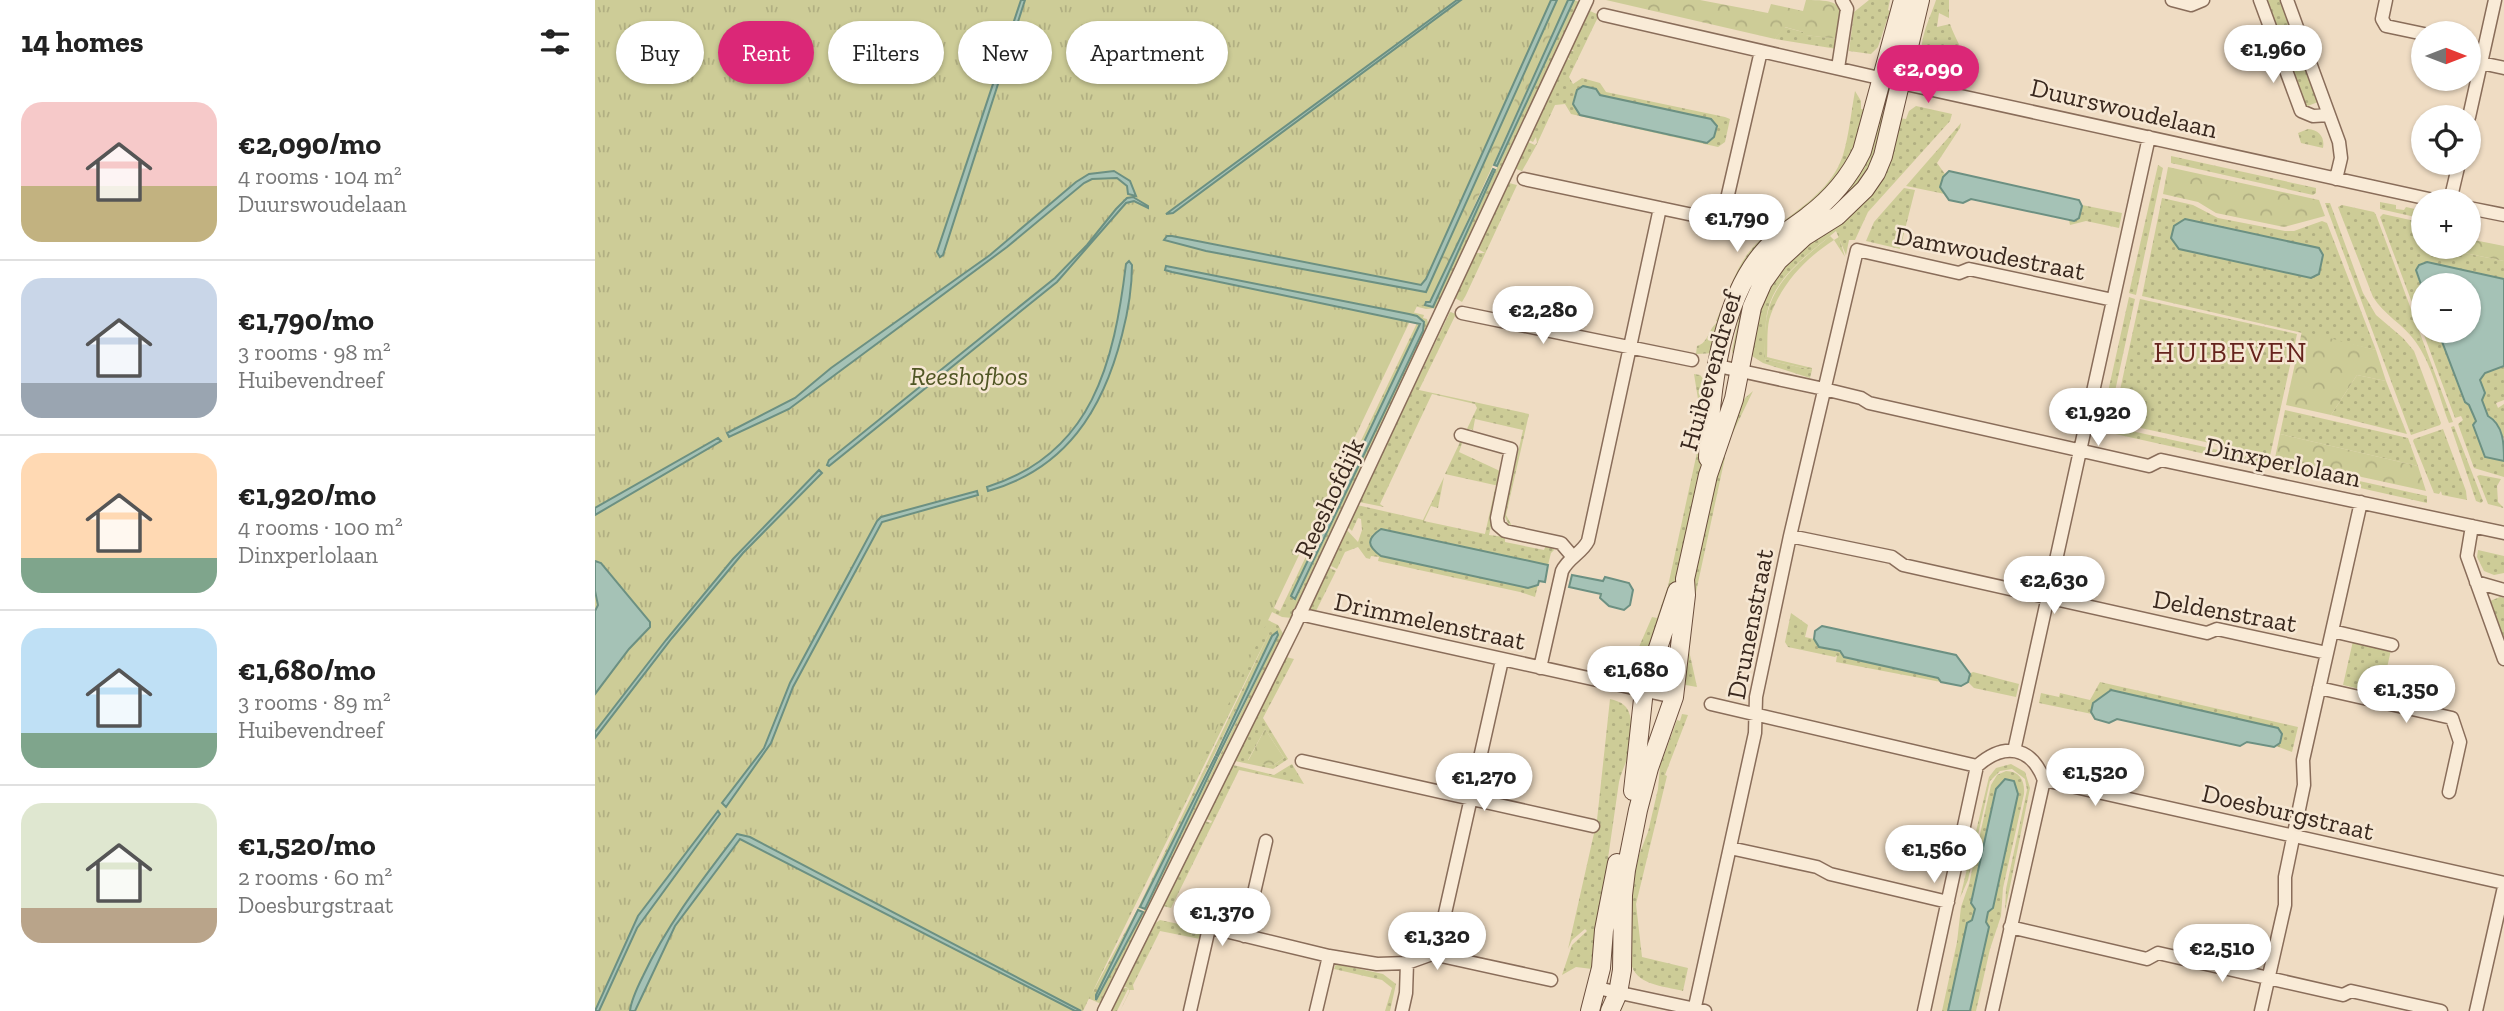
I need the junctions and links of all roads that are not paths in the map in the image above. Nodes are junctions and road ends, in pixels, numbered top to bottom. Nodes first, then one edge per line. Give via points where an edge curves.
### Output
1 (1587, 0) edge
2 (1842, 0) edge
3 (1903, 0) edge
4 (1920, 0) edge
5 (2172, 0) edge
6 (2203, 0) edge
7 (2260, 0) edge
8 (2287, 0) edge
9 (2386, 0) edge
10 (2494, 0) edge
11 (1604, 15) dead end
12 (2411, 31) edge
13 (2481, 47) edge
14 (2484, 48) junction
15 (1761, 51) junction
16 (2481, 62) joint
17 (1838, 68) junction
18 (2504, 68) edge
19 (1881, 78) junction
20 (1901, 83) junction
21 (2329, 116) junction
22 (2149, 137) junction
23 (1524, 179) dead end
24 (2336, 179) junction
25 (2411, 195) edge
26 (1660, 208) junction
27 (2481, 210) edge
28 (2504, 215) edge
29 (1857, 250) joint
30 (2113, 300) junction
31 (1462, 313) dead end
32 (1631, 347) junction
33 (1692, 360) dead end
34 (1718, 366) junction
35 (1741, 372) junction
36 (1824, 389) junction
37 (1461, 435) dead end
38 (2080, 451) junction
39 (1707, 475) junction
40 (2361, 502) junction
41 (2472, 526) junction
42 (2504, 533) edge
43 (1790, 536) junction
44 (1573, 557) junction
45 (1685, 579) junction
46 (2476, 582) junction
47 (2504, 590) edge
48 (2048, 597) junction
49 (1299, 614) junction
50 (2332, 631) junction
51 (2392, 645) dead end
52 (2327, 653) junction
53 (2504, 659) edge
54 (1502, 660) junction
55 (1540, 668) junction
56 (2319, 688) junction
57 (1644, 690) junction
58 (1674, 697) junction
59 (1711, 704) dead end
60 (1755, 715) junction
61 (2014, 751) junction
62 (1302, 761) dead end
63 (1977, 766) junction
64 (2044, 780) junction
65 (2449, 792) dead end
66 (1471, 797) junction
67 (1594, 826) dead end
68 (2293, 837) junction
69 (1266, 841) dead end
70 (1730, 848) junction
71 (2504, 885) edge
72 (1948, 902) junction
73 (1188, 922) dead end
74 (2010, 927) junction
75 (1209, 928) junction
76 (1244, 936) junction
77 (1432, 954) junction
78 (1329, 956) junction
79 (1407, 963) junction
80 (2269, 978) junction
81 (1551, 980) dead end
82 (1597, 988) junction
83 (1618, 993) junction
84 (1698, 1010) edge
85 (1104, 1011) edge
86 (1190, 1011) edge
87 (1316, 1011) edge
88 (1402, 1011) edge
89 (1590, 1011) edge
90 (1610, 1011) edge
91 (1924, 1011) edge
92 (1992, 1011) edge
93 (2261, 1011) edge
94 (2441, 1011) edge
95 (2476, 1011) edge

1 - 49 street, Reeshofdijk
2 - 17 street via 1847,9
3 - 19 street, Huibevendreef
4 - 20 street, Huibevendreef
5 - 6 street via 2191,5
7 - 21 street via 2301,111
8 - 21 street
9 - 12 street via 2382,19 2386,26
10 - 14 street
11 - 15 street, Duurswoudelaan
13 - 14 street
14 - 16 street
15 - 17 street, Duurswoudelaan
15 - 26 street via 1724,212 1712,219
16 - 18 street
17 - 19 street, Duurswoudelaan
19 - 20 street, Duurswoudelaan
19 - 34 street, Huibevendreef via 1854,168 1827,201 1767,248 1751,269 1728,324
20 - 22 street, Duurswoudelaan
20 - 35 street, Huibevendreef via 1883,156 1865,189 1777,261 1763,282 1752,307
21 - 24 street via 2341,158
22 - 24 street, Duurswoudelaan
22 - 30 street
23 - 26 street
24 - 25 street, Duurswoudelaan
26 - 32 street
27 - 28 street
29 - 30 street, Damwoudestraat
29 - 36 street, Drunenstraat
30 - 38 street
31 - 32 street
32 - 33 street
32 - 44 street via 1588,541
34 - 35 street, Dinxperlolaan
34 - 39 street, Huibevendreef
35 - 36 street, Dinxperlolaan
35 - 39 street, Huibevendreef
36 - 38 street, Dinxperlolaan
36 - 43 street, Drunenstraat
37 - 44 street via 1511,449 1497,525 1505,531 1561,543
38 - 40 street, Dinxperlolaan via 2149,466 2161,460
38 - 48 street
39 - 45 street, Huibevendreef
40 - 41 street, Dinxperlolaan
40 - 50 street
41 - 42 street, Dinxperlolaan
41 - 46 street via 2467,556
43 - 48 street, Deldenstraat
43 - 60 street, Drunenstraat
44 - 55 street via 1562,571
45 - 57 street, Huibevendreef
45 - 58 street, Huibevendreef
46 - 47 street
46 - 53 street
48 - 52 street, Deldenstraat via 2207,633 2217,629
48 - 61 street
49 - 54 street, Drimmelenstraat
49 - 85 street, Reeshofdijk
50 - 51 street
50 - 52 street
52 - 56 street
54 - 55 street, Drimmelenstraat
54 - 66 street
55 - 57 street, Drimmelenstraat
56 - 65 street via 2452,718 2460,742
56 - 68 street
57 - 58 street, Drimmelenstraat
57 - 82 street, Huibevendreef via 1635,779 1609,898
58 - 83 street, Huibevendreef via 1637,810 1623,895
59 - 60 street
60 - 63 street
60 - 70 street, Drunenstraat
61 - 63 street via 1996,753
61 - 64 street via 2035,761
62 - 66 street
63 - 72 street
64 - 68 street, Doesburgstraat
64 - 74 street
66 - 67 street
66 - 77 street
68 - 71 street, Doesburgstraat
68 - 80 street via 2285,905
69 - 76 street
70 - 72 street
70 - 84 street, Drunenstraat
71 - 95 street
72 - 91 street
73 - 75 street
74 - 80 street via 2147,959 2158,953
74 - 92 street
75 - 76 street
75 - 86 street
76 - 78 street
77 - 79 street
77 - 81 street
78 - 79 street via 1377,964
78 - 87 street
79 - 88 street
80 - 93 street
80 - 94 street
82 - 83 street
82 - 89 street, Huibevendreef
83 - 84 street
83 - 90 street, Huibevendreef

